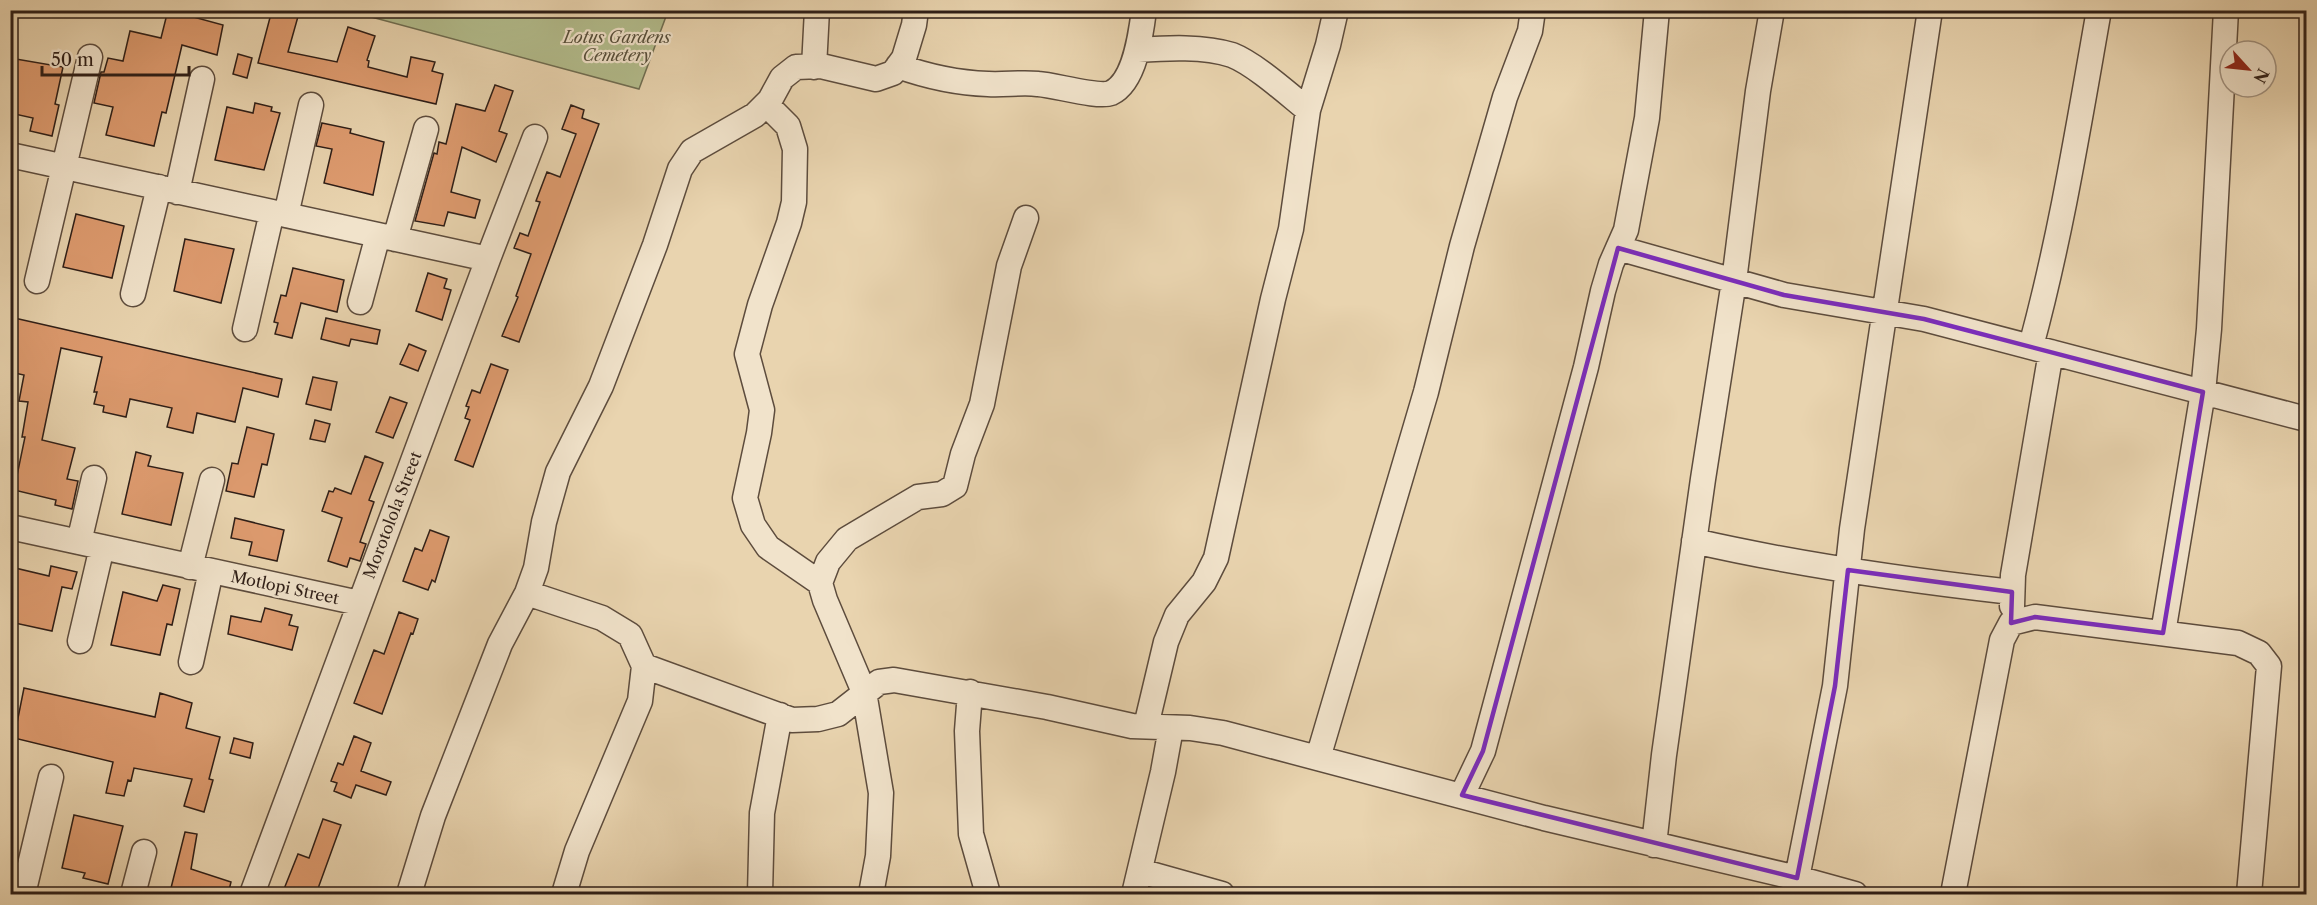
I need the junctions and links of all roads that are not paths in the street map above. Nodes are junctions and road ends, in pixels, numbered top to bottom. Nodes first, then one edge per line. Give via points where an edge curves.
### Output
1 (817, 10) edge
2 (916, 10) edge
3 (1144, 10) edge
4 (1336, 10) edge
5 (1533, 10) edge
6 (1657, 10) edge
7 (1772, 10) edge
8 (1930, 10) edge
9 (2099, 10) edge
10 (2226, 10) edge
11 (1138, 50) junction
12 (90, 57) dead end
13 (898, 66) junction
14 (814, 67) junction
15 (202, 79) dead end
16 (766, 104) junction
17 (311, 105) dead end
18 (1308, 110) junction
19 (426, 129) dead end
20 (535, 137) dead end
21 (10, 155) edge
22 (63, 167) junction
23 (168, 190) junction
24 (279, 214) junction
25 (1026, 218) dead end
26 (387, 237) junction
27 (1618, 248) junction
28 (488, 259) junction
29 (37, 281) dead end
30 (1734, 281) junction
31 (133, 294) dead end
32 (360, 302) dead end
33 (1885, 312) junction
34 (245, 329) dead end
35 (2041, 349) junction
36 (2203, 392) junction
37 (2307, 419) edge
38 (94, 478) dead end
39 (212, 480) dead end
40 (10, 527) edge
41 (1694, 541) junction
42 (79, 542) junction
43 (102, 548) junction
44 (201, 569) junction
45 (1848, 570) junction
46 (820, 583) junction
47 (527, 592) junction
48 (2012, 592) junction
49 (359, 603) junction
50 (2011, 623) junction
51 (2163, 633) junction
52 (80, 641) dead end
53 (191, 662) dead end
54 (644, 666) junction
55 (864, 692) junction
56 (970, 692) junction
57 (780, 716) junction
58 (1146, 726) junction
59 (1171, 728) junction
60 (1318, 758) junction
61 (51, 777) dead end
62 (1462, 795) junction
63 (1654, 845) junction
64 (144, 852) dead end
65 (1140, 871) junction
66 (1797, 878) junction
67 (22, 894) edge
68 (133, 894) edge
69 (252, 894) edge
70 (409, 894) edge
71 (564, 894) edge
72 (760, 894) edge
73 (871, 894) edge
74 (988, 894) edge
75 (1134, 894) edge
76 (1222, 894) edge
77 (1855, 894) edge
78 (1953, 894) edge
79 (2249, 894) edge

1 - 14 street
2 - 13 street via 904,58
3 - 11 street
4 - 18 street
5 - 60 street via 1530,31 1505,97 1462,246 1426,392
6 - 27 street via 1647,118 1626,230
7 - 30 street
8 - 33 street
9 - 35 street via 2041,310
10 - 36 street
11 - 13 street via 1122,85 1110,93 1095,95 1061,86 987,84 918,74
11 - 18 street via 1184,48 1232,55
12 - 22 street
13 - 14 street via 893,73 876,79
14 - 16 street via 796,67 782,78
15 - 23 street
16 - 46 street via 788,126 795,149 794,202 747,354 762,410 745,498 753,525 768,547
16 - 47 street via 731,131 692,151 680,169 656,244 601,386 558,472
17 - 24 street
18 - 58 street via 1291,229 1216,558 1204,582 1178,615 1166,642
19 - 26 street
20 - 28 street, Morotolola Street
21 - 22 street
22 - 23 street
22 - 29 street
23 - 24 street
23 - 31 street
24 - 26 street
24 - 34 street
25 - 46 street via 1009,266 982,404 956,486 942,494 918,496 847,539 828,562
26 - 28 street
26 - 32 street
27 - 30 street
27 - 62 street via 1603,291 1483,751
28 - 49 street, Morotolola Street
30 - 33 street via 1784,295
30 - 41 street
33 - 35 street
33 - 45 street
35 - 36 street
35 - 48 street
36 - 37 street
36 - 51 street
38 - 42 street
39 - 44 street, Motlopi Street
40 - 42 street, Motlopi Street
41 - 45 street
41 - 63 street
42 - 43 street, Motlopi Street
43 - 44 street, Motlopi Street
43 - 52 street
44 - 49 street, Motlopi Street
44 - 53 street, Motlopi Street
45 - 48 street
45 - 66 street via 1835,686
46 - 55 street
47 - 54 street via 602,618 630,635
47 - 70 street via 500,644 433,816
48 - 50 street
49 - 69 street, Morotolola Street
50 - 51 street via 2035,616
50 - 78 street via 2002,640
51 - 79 street via 2238,643 2259,653 2269,666
54 - 57 street
54 - 71 street via 640,701 577,851
55 - 56 street via 879,682 894,680
55 - 57 street via 844,710 818,719 792,720
55 - 73 street via 881,793 878,856
56 - 58 street
56 - 74 street via 970,834
57 - 72 street via 762,813
58 - 59 street
59 - 60 street via 1223,733
59 - 65 street
60 - 62 street
61 - 67 street
62 - 63 street
63 - 66 street
64 - 68 street
65 - 75 street
65 - 76 street
66 - 77 street

